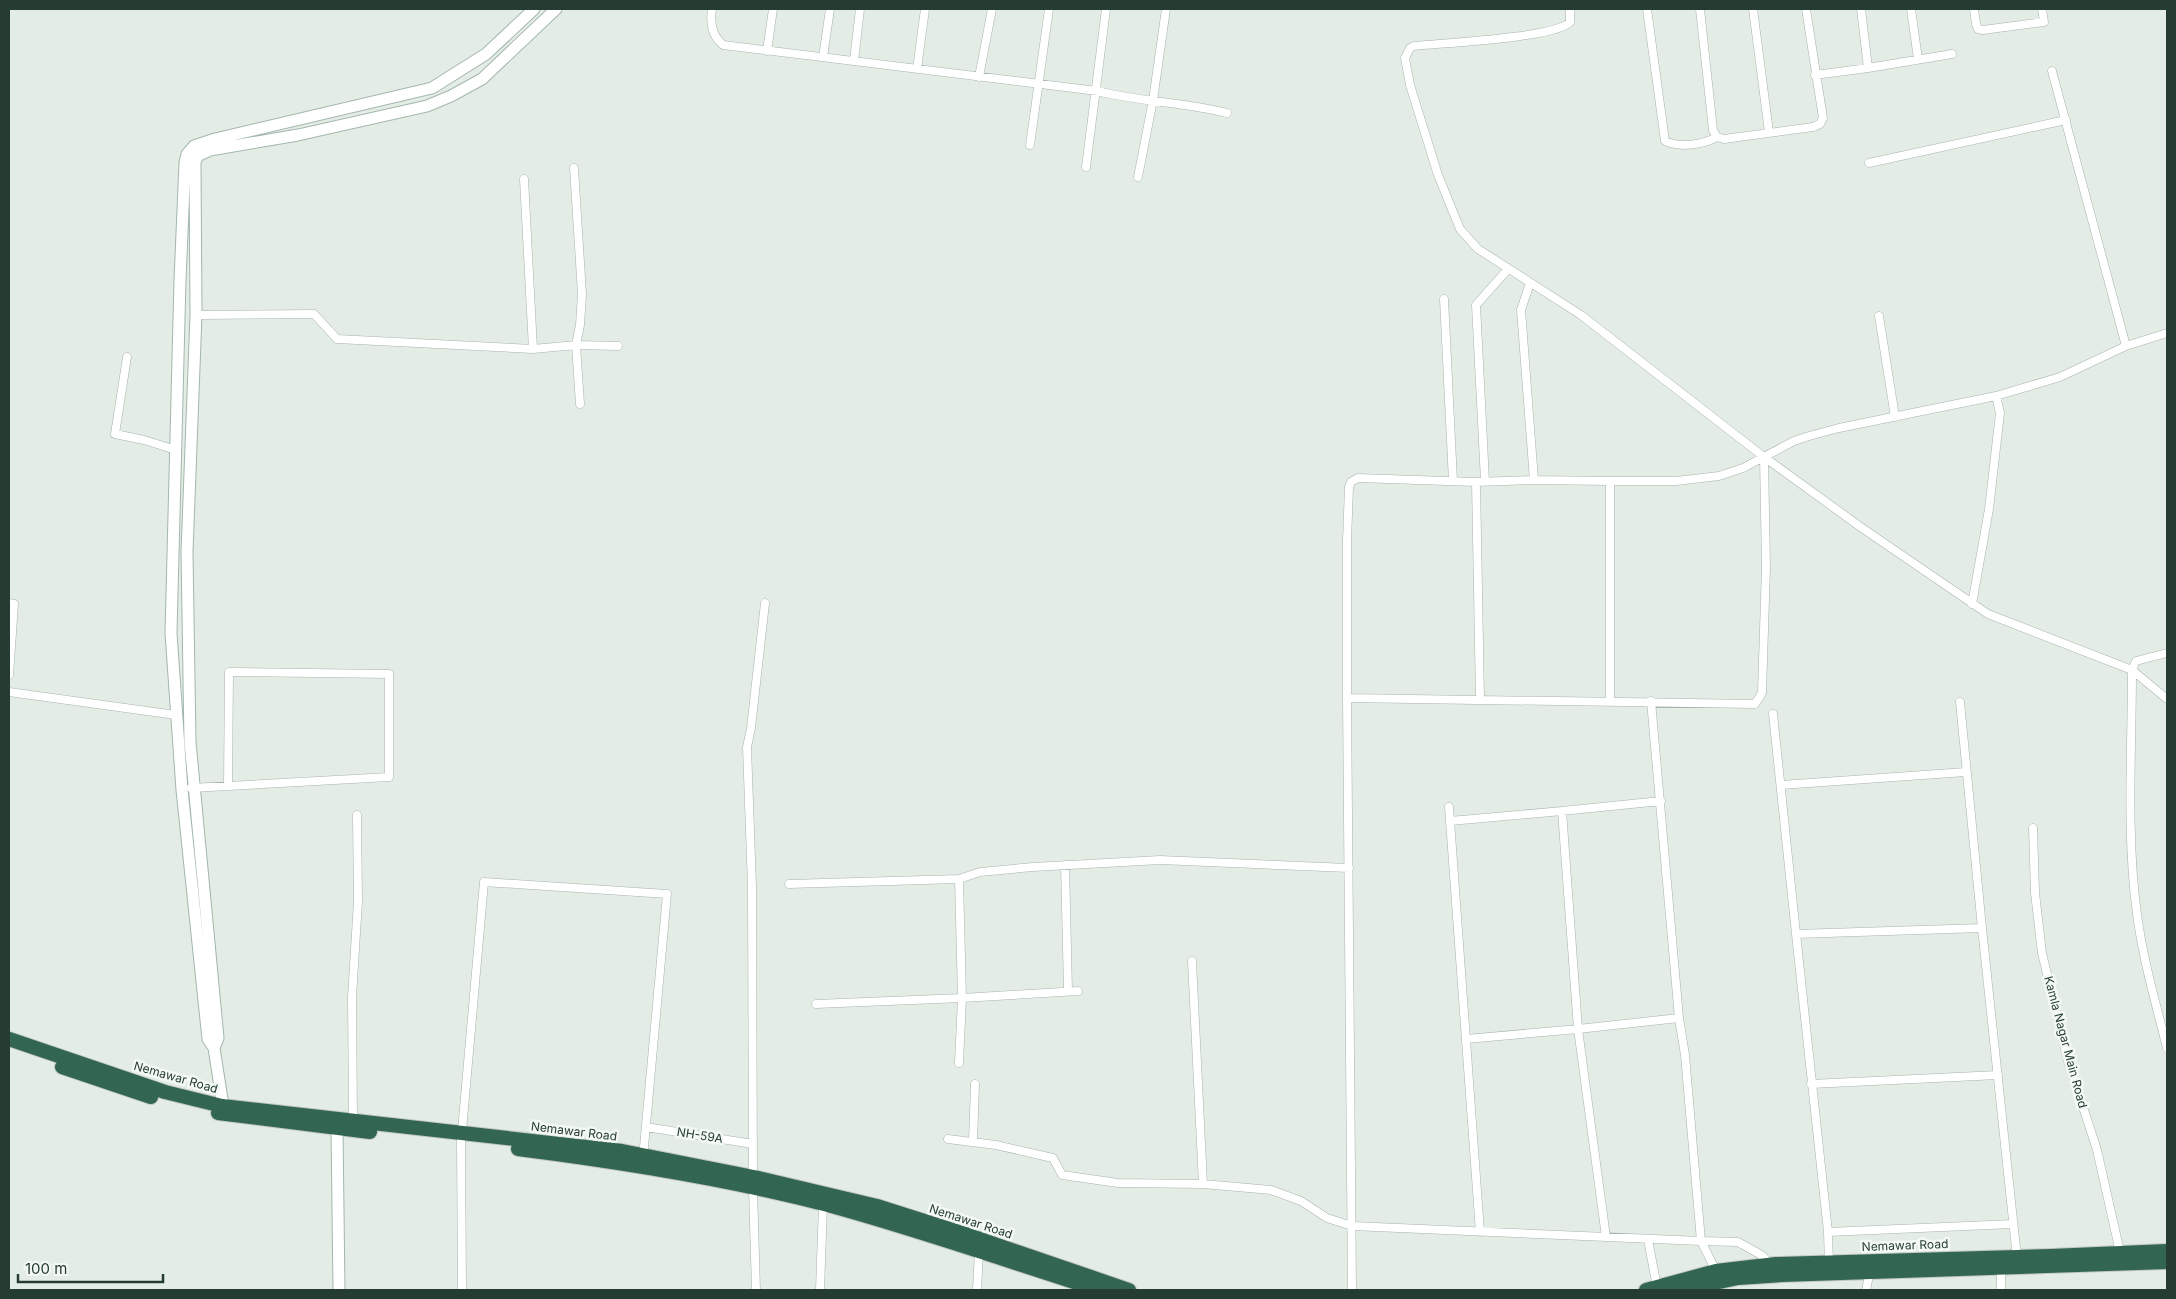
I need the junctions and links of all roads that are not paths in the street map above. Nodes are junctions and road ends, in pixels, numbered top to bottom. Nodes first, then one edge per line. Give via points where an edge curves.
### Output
1 (534, 9) edge
2 (556, 9) edge
3 (712, 9) edge
4 (773, 9) edge
5 (830, 9) edge
6 (860, 9) edge
7 (925, 9) edge
8 (992, 9) edge
9 (1049, 9) edge
10 (1106, 9) edge
11 (1166, 9) edge
12 (1570, 9) edge
13 (1647, 9) edge
14 (1700, 9) edge
15 (1753, 9) edge
16 (1806, 9) edge
17 (1861, 9) edge
18 (1911, 9) edge
19 (1974, 9) edge
20 (2042, 9) edge
21 (767, 51) junction
22 (1952, 54) dead end
23 (823, 57) junction
24 (1918, 59) junction
25 (854, 61) junction
26 (1868, 68) junction
27 (917, 69) junction
28 (2052, 71) dead end
29 (1815, 75) junction
30 (979, 76) junction
31 (1038, 84) junction
32 (1097, 91) junction
33 (1153, 100) junction
34 (1227, 113) dead end
35 (2066, 120) junction
36 (1769, 132) junction
37 (1717, 137) junction
38 (1030, 145) dead end
39 (1870, 163) dead end
40 (1086, 167) dead end
41 (574, 168) dead end
42 (1138, 177) dead end
43 (524, 179) dead end
44 (1508, 269) junction
45 (1530, 283) junction
46 (1444, 299) dead end
47 (196, 315) junction
48 (1879, 316) dead end
49 (2167, 333) edge
50 (576, 345) junction
51 (618, 346) dead end
52 (2126, 346) junction
53 (532, 349) junction
54 (127, 357) dead end
55 (178, 370) junction
56 (195, 370) junction
57 (1996, 396) junction
58 (580, 404) dead end
59 (1895, 417) junction
60 (176, 450) junction
61 (1764, 458) junction
62 (1534, 480) junction
63 (1453, 481) junction
64 (1485, 481) junction
65 (1476, 482) junction
66 (1610, 482) junction
67 (9, 603) edge
68 (765, 603) dead end
69 (1972, 604) junction
70 (2167, 653) edge
71 (2132, 670) junction
72 (9, 675) edge
73 (9, 692) edge
74 (1347, 698) junction
75 (1480, 699) junction
76 (2167, 699) edge
77 (1610, 702) junction
78 (1651, 702) junction
79 (1960, 702) dead end
80 (1773, 714) dead end
81 (176, 715) junction
82 (1966, 772) junction
83 (228, 785) junction
84 (1781, 785) junction
85 (194, 788) junction
86 (182, 790) junction
87 (1661, 801) junction
88 (1448, 807) dead end
89 (1562, 811) junction
90 (357, 816) dead end
91 (1450, 821) junction
92 (2033, 828) dead end
93 (1065, 865) junction
94 (1349, 868) junction
95 (959, 879) junction
96 (789, 884) dead end
97 (1982, 928) junction
98 (1796, 934) junction
99 (1192, 961) dead end
100 (1078, 991) dead end
101 (1068, 992) junction
102 (962, 998) junction
103 (816, 1004) dead end
104 (1679, 1018) junction
105 (1578, 1029) junction
106 (9, 1039) edge
107 (1466, 1039) junction
108 (214, 1048) junction
109 (2167, 1048) edge
110 (9, 1049) edge
111 (959, 1063) dead end
112 (1998, 1075) junction
113 (975, 1084) dead end
114 (1810, 1084) junction
115 (223, 1110) junction
116 (353, 1120) junction
117 (646, 1127) junction
118 (337, 1129) junction
119 (462, 1137) junction
120 (948, 1139) dead end
121 (973, 1142) junction
122 (754, 1144) junction
123 (643, 1160) junction
124 (753, 1183) junction
125 (1203, 1184) junction
126 (823, 1204) junction
127 (2013, 1224) junction
128 (1352, 1226) junction
129 (1480, 1232) junction
130 (1828, 1232) junction
131 (950, 1236) junction
132 (1606, 1237) junction
133 (1648, 1240) junction
134 (1701, 1241) junction
135 (2167, 1251) edge
136 (979, 1252) junction
137 (2120, 1252) junction
138 (2167, 1262) edge
139 (2017, 1263) junction
140 (1828, 1268) junction
141 (2000, 1269) junction
142 (1772, 1270) junction
143 (1870, 1272) junction
144 (1718, 1276) junction
145 (1066, 1285) edge
146 (1652, 1289) edge
147 (339, 1290) edge
148 (462, 1290) edge
149 (756, 1290) edge
150 (820, 1290) edge
151 (977, 1290) edge
152 (1099, 1290) edge
153 (1129, 1290) edge
154 (1352, 1290) edge
155 (1682, 1290) edge
156 (1866, 1290) edge
157 (2001, 1290) edge

1 - 55 street via 486,54 432,88 243,131 194,146 187,154 183,182
2 - 47 street via 482,79 427,106 298,135 210,150 197,156 194,190
3 - 21 street via 713,31 723,45
4 - 21 street
5 - 23 street
6 - 25 street
7 - 27 street
8 - 30 street
9 - 31 street
10 - 32 street
11 - 33 street
12 - 44 street via 1570,22 1562,28 1410,48 1405,58 1410,85 1438,174 1460,229 1478,250
13 - 37 street via 1664,141 1673,145 1705,143
14 - 37 street
15 - 36 street
16 - 29 street
17 - 26 street
18 - 24 street
19 - 20 street via 1978,29 1983,30 2044,22
21 - 23 street
22 - 24 street
23 - 25 street
24 - 26 street
25 - 27 street
26 - 29 street
27 - 30 street
28 - 35 street
29 - 36 street via 1823,118 1820,124
30 - 31 street
31 - 32 street
31 - 38 street
32 - 33 street
32 - 40 street
33 - 34 street
33 - 42 street
35 - 39 street
35 - 52 street
36 - 37 street via 1724,139
41 - 50 street via 582,294
43 - 53 street
44 - 45 street
44 - 64 street via 1476,305
45 - 61 street via 1581,315
45 - 62 street via 1521,310
46 - 63 street
47 - 53 street via 314,314 336,339
47 - 56 street
48 - 59 street
49 - 52 street
50 - 51 street
50 - 53 street
50 - 58 street
52 - 57 street via 2060,377
54 - 60 street via 115,434
55 - 56 street
55 - 60 street
56 - 85 street via 187,552 190,742
57 - 59 street
57 - 69 street via 2000,413 1990,499
59 - 61 street via 1809,436
60 - 81 street via 171,633
61 - 66 street via 1719,476 1676,481
61 - 69 street
61 - 78 street via 1766,567 1762,693 1755,704
62 - 64 street
62 - 66 street
63 - 65 street
63 - 74 street via 1358,478 1351,482 1347,541
64 - 65 street
65 - 75 street
66 - 77 street
67 - 72 street via 14,604
68 - 122 street via 746,747 752,887
69 - 71 street via 2006,622
70 - 71 street via 2136,661
71 - 76 street
71 - 109 street via 2131,850 2143,955
73 - 81 street
74 - 75 street
74 - 94 street
75 - 77 street
77 - 78 street
78 - 87 street
79 - 82 street
80 - 84 street
81 - 86 street
82 - 84 street
82 - 97 street
83 - 83 street via 389,777 389,674 229,672
83 - 85 street
84 - 98 street
85 - 86 street
85 - 108 street via 218,1038
86 - 108 street via 208,1039
87 - 89 street
87 - 104 street
88 - 91 street
89 - 91 street
89 - 105 street
90 - 116 street via 358,901 352,997
91 - 107 street
92 - 137 street, Kamla Nagar Main Road via 2035,893 2042,953 2068,1061 2097,1150
93 - 94 street via 1160,860
93 - 95 street via 980,872
93 - 101 street
94 - 128 street
95 - 96 street
95 - 102 street
97 - 98 street
97 - 112 street
98 - 114 street
99 - 125 street
100 - 101 street
101 - 102 street
102 - 103 street
102 - 111 street
104 - 105 street
104 - 134 street via 1686,1055
105 - 107 street
105 - 132 street
106 - 115 highway, Nemawar Road
107 - 129 street
108 - 115 street
110 - 115 highway, Nemawar Road via 180,1106
112 - 114 street
112 - 127 street
113 - 121 street
114 - 130 street
115 - 116 highway, Nemawar Road
115 - 118 highway, Nemawar Road
116 - 119 highway, Nemawar Road
117 - 119 street via 667,894 484,882
117 - 122 street, NH-59A
117 - 123 street
118 - 119 highway, Nemawar Road
118 - 147 street
119 - 123 highway, Nemawar Road
119 - 148 street
120 - 121 street
121 - 125 street via 1053,1158 1062,1175 1118,1183
122 - 124 street
123 - 124 highway, Nemawar Road
124 - 126 highway, Nemawar Road
124 - 131 highway, Nemawar Road via 877,1206
124 - 149 street
125 - 128 street via 1271,1190 1301,1201 1327,1218
126 - 131 highway, Nemawar Road
126 - 150 street
127 - 130 street
127 - 139 street
128 - 129 street
128 - 154 street
129 - 132 street
130 - 140 street
131 - 136 highway, Nemawar Road
131 - 153 highway, Nemawar Road
132 - 133 street
133 - 134 street
133 - 146 street
134 - 142 street via 1738,1242 1763,1256
134 - 144 street
135 - 137 highway, Nemawar Road
136 - 145 highway, Nemawar Road
136 - 151 street
137 - 139 highway, Nemawar Road
138 - 139 highway, Nemawar Road
139 - 140 highway, Nemawar Road
139 - 141 highway, Nemawar Road
140 - 142 highway, Nemawar Road
140 - 143 highway, Nemawar Road
141 - 143 highway, Nemawar Road
141 - 157 street
142 - 144 highway, Nemawar Road
143 - 156 street
144 - 146 highway, Nemawar Road
144 - 155 highway, Nemawar Road
145 - 152 highway, Nemawar Road

